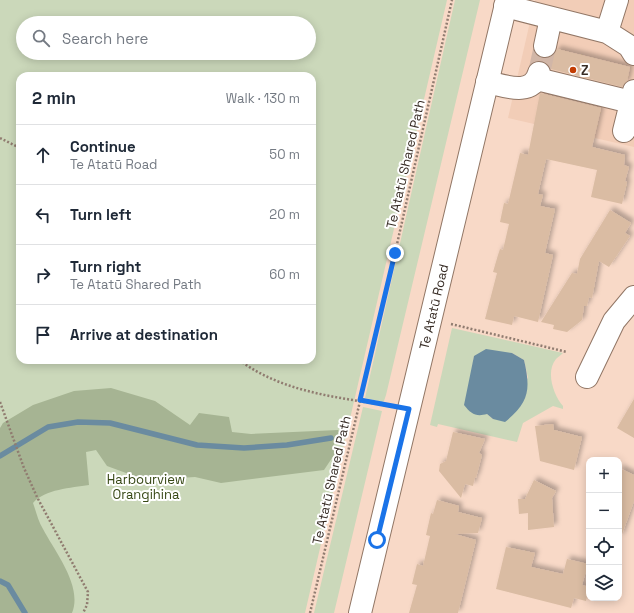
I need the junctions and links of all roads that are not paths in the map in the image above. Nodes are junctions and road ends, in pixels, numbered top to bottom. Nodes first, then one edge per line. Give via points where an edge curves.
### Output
1 (617, 0) edge
2 (506, 3) edge
3 (548, 12) edge
4 (607, 32) junction
5 (545, 46) tunnel mouth
6 (634, 54) edge
7 (487, 82) junction
8 (633, 96) edge
9 (624, 131) dead end
10 (634, 297) edge
11 (587, 377) dead end
12 (360, 613) edge

1 - 4 main road
2 - 3 main road
2 - 7 main road, Te Atatū Road
3 - 4 main road
3 - 5 main road
4 - 6 main road via 629,46
7 - 8 main road via 520,88 531,86 538,76
7 - 12 main road, Te Atatū Road
8 - 9 main road
10 - 11 main road via 614,321

